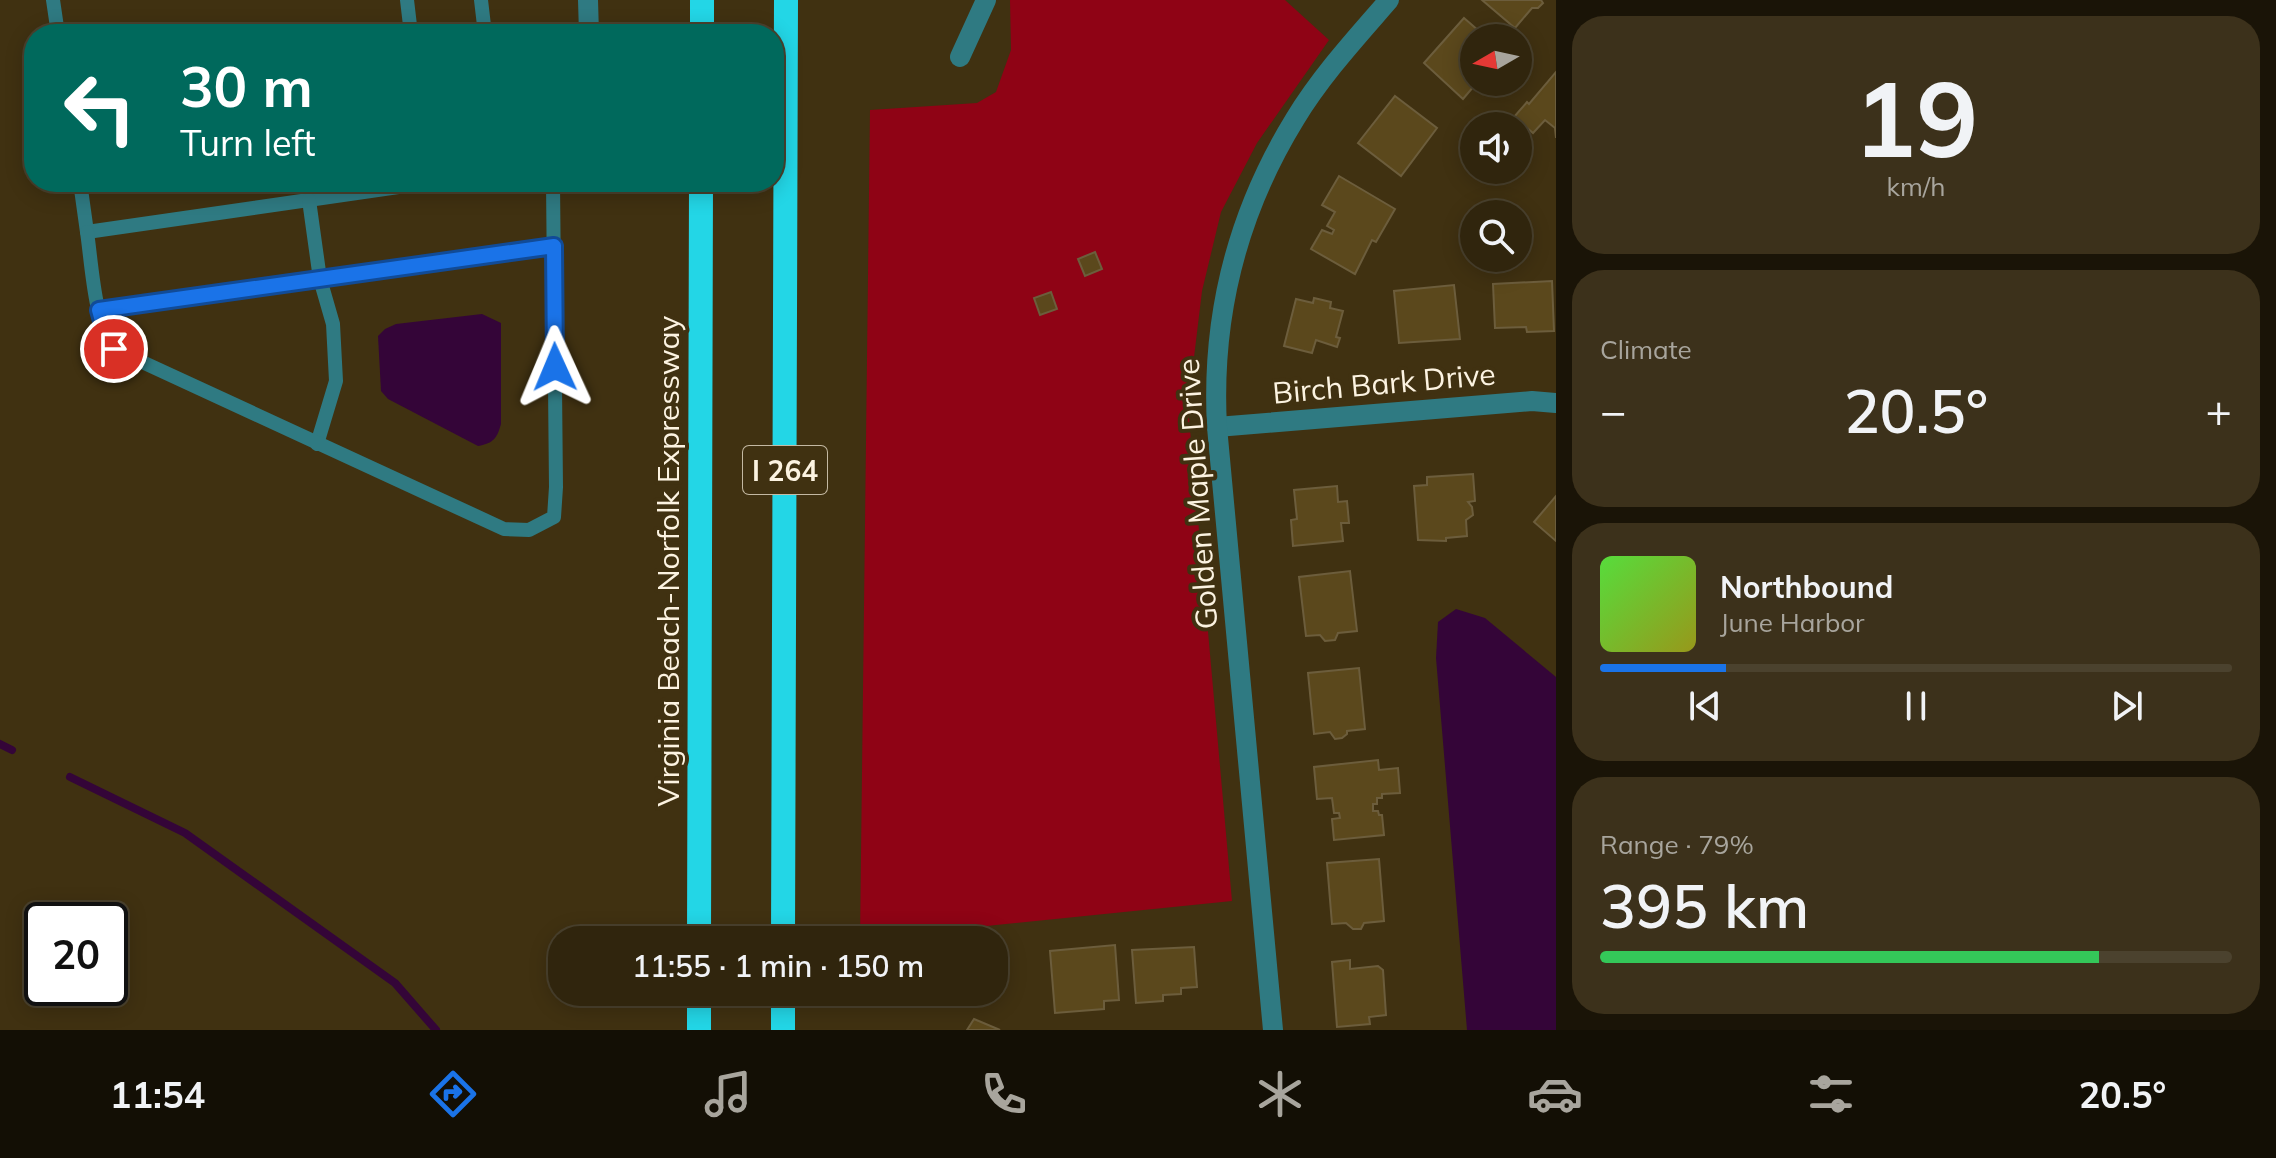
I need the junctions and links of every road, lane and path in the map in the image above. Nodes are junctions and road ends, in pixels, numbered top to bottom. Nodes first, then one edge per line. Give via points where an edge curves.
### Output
1 (53, 0) edge
2 (407, 0) edge
3 (481, 0) edge
4 (588, 0) edge
5 (702, 0) edge
6 (786, 0) edge
7 (986, 0) edge
8 (1389, 0) edge
9 (57, 24) edge
10 (410, 24) edge
11 (484, 24) edge
12 (589, 24) edge
13 (702, 24) edge
14 (960, 57) dead end
15 (81, 192) edge
16 (361, 192) edge
17 (553, 192) edge
18 (701, 192) edge
19 (309, 200) junction
20 (87, 232) junction
21 (554, 246) junction
22 (320, 279) junction
23 (99, 310) junction
24 (1556, 403) edge
25 (1217, 427) junction
26 (317, 444) junction
27 (699, 926) edge
28 (783, 926) edge
29 (699, 1006) edge
30 (783, 1006) edge
31 (699, 1030) edge
32 (783, 1030) edge
33 (1273, 1030) edge

1 - 9 lane
2 - 10 lane
3 - 11 lane
4 - 12 street
5 - 13 highway
6 - 28 highway, I 264
7 - 14 street
8 - 25 street, Golden Maple Drive via 1295,119 1245,222 1219,320
15 - 20 lane
16 - 19 lane
17 - 21 lane
18 - 27 highway, Virginia Beach-Norfolk Expressway / I 264
19 - 20 lane
19 - 22 lane
20 - 23 lane
21 - 22 lane
21 - 26 lane via 554,517 529,530 504,529
22 - 23 lane
22 - 26 lane via 333,324 336,381
23 - 26 lane via 114,349
24 - 25 street, Birch Bark Drive
25 - 33 street, Golden Maple Drive
29 - 31 highway
30 - 32 highway

